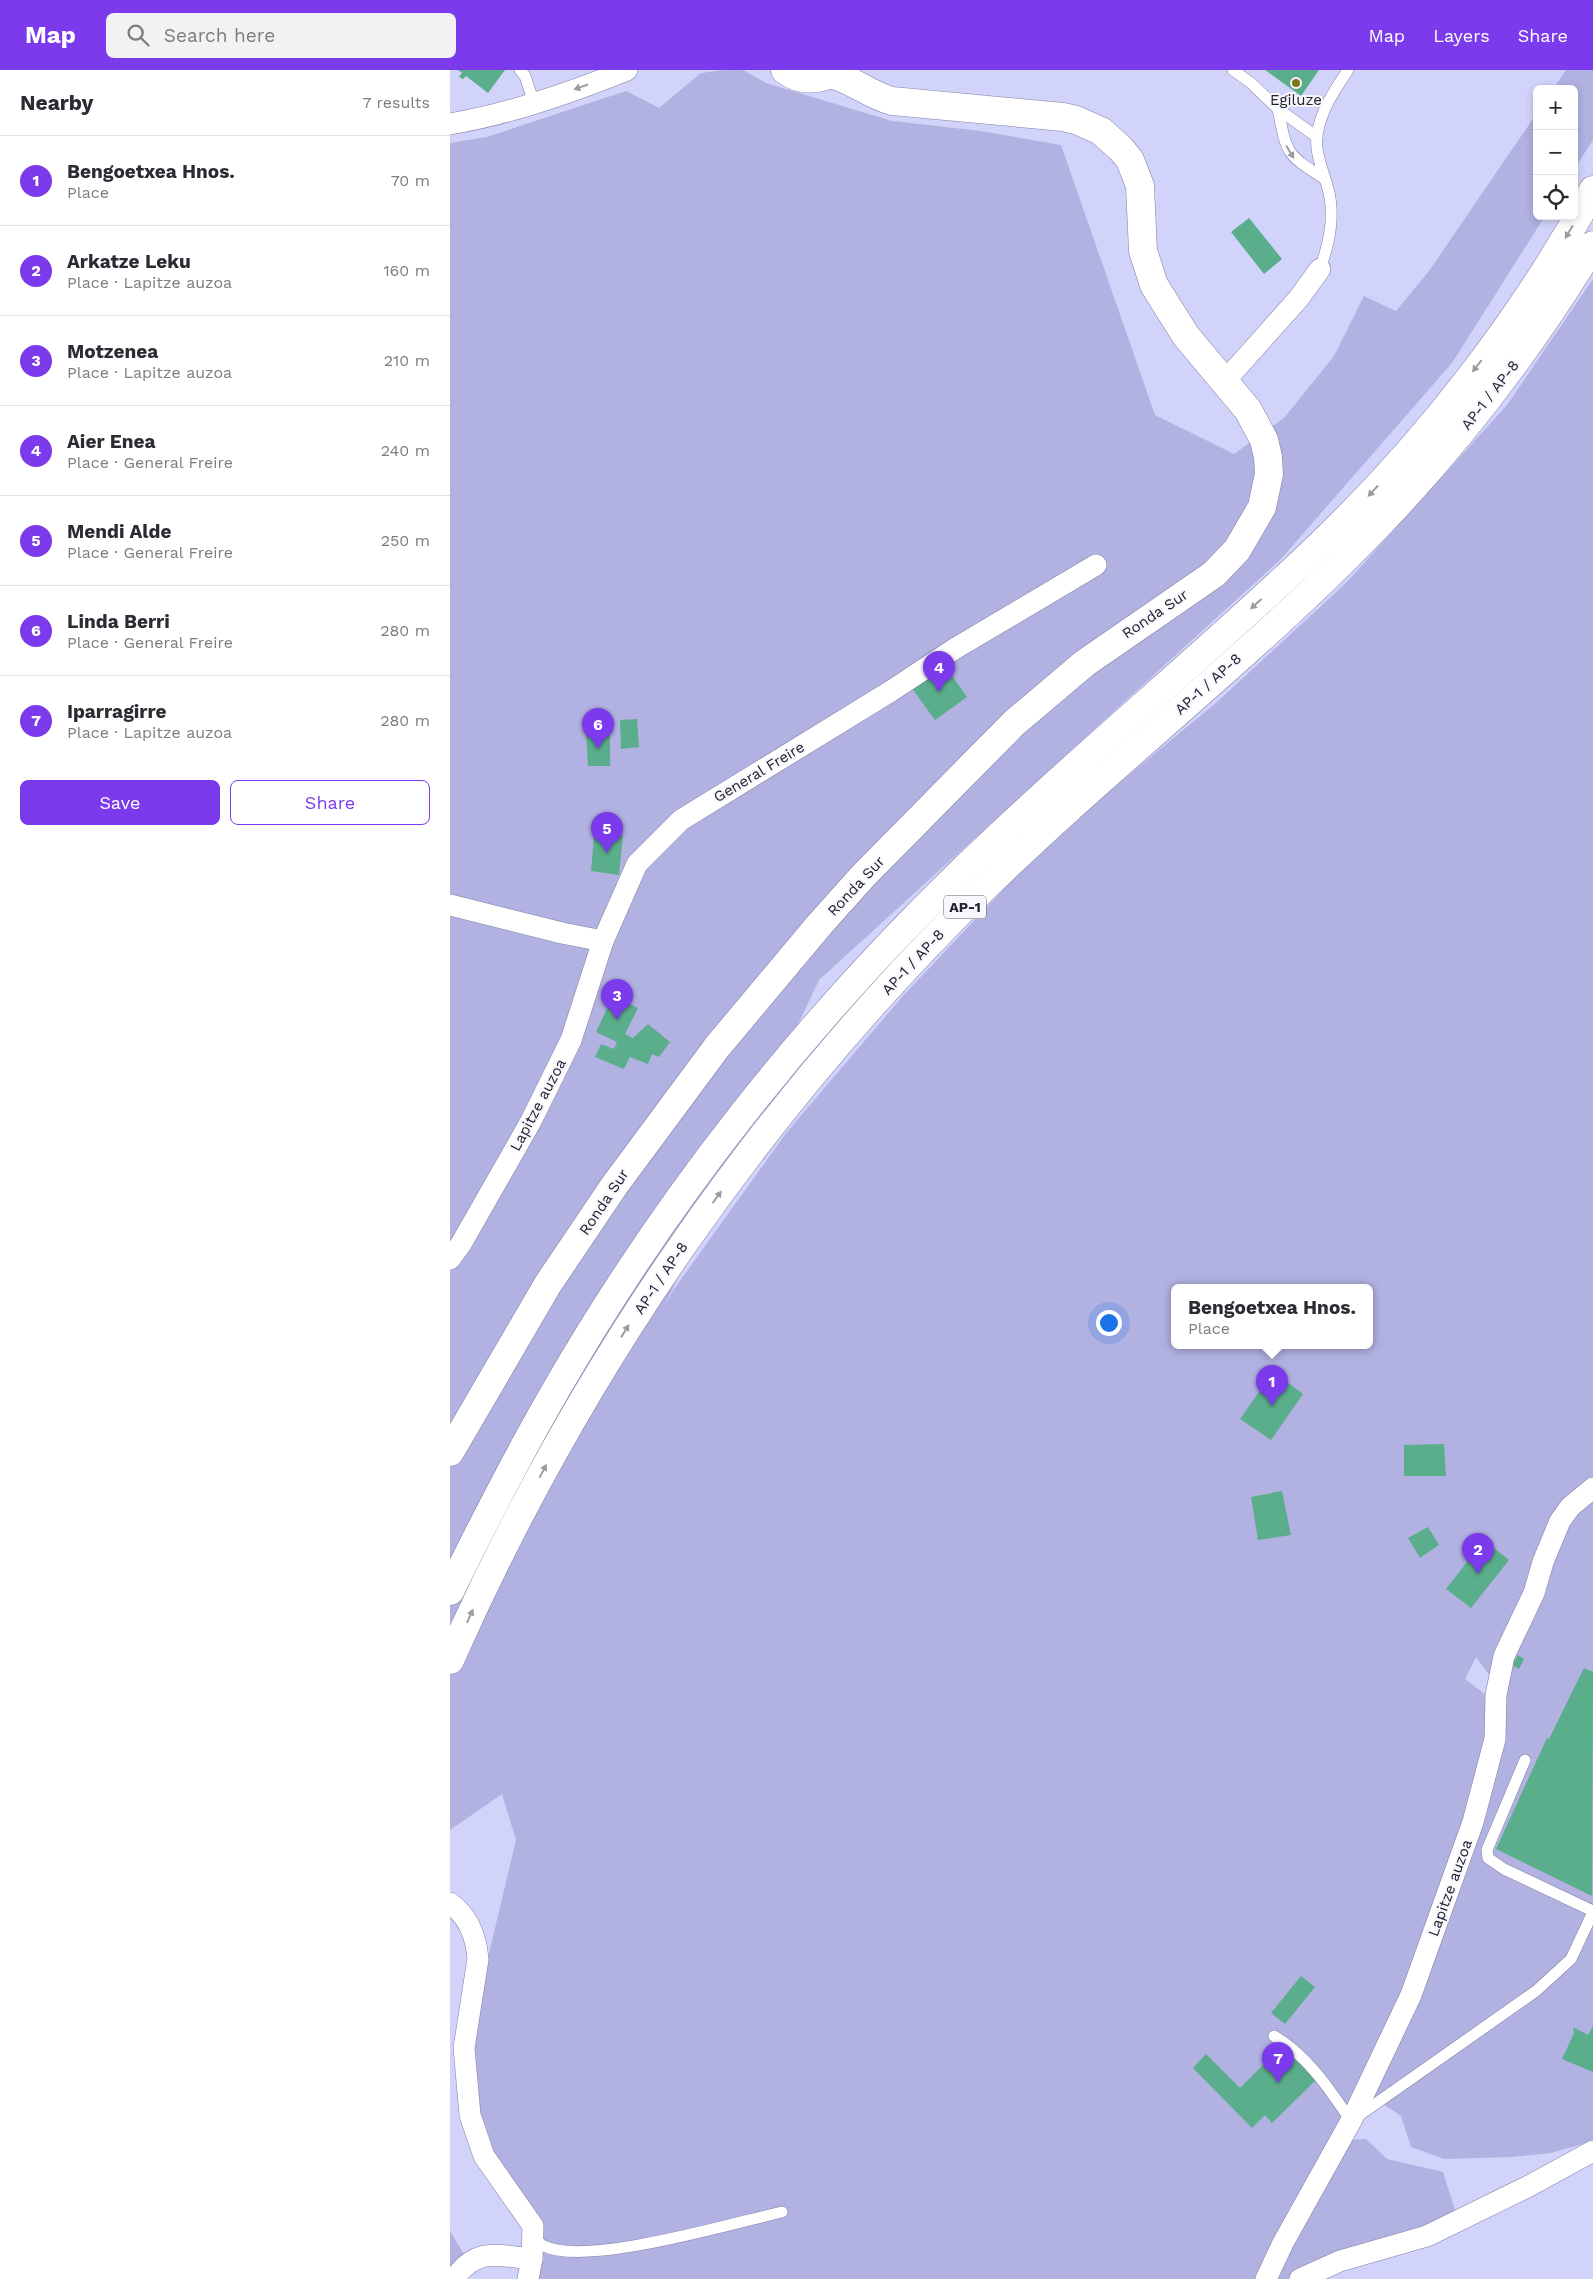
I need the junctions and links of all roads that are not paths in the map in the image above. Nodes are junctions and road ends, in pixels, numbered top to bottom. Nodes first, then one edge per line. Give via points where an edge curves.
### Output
1 (520, 70) edge
2 (627, 70) edge
3 (785, 70) edge
4 (865, 70) edge
5 (1233, 70) edge
6 (1348, 70) edge
7 (834, 72) edge
8 (534, 103) junction
9 (904, 103) junction
10 (1278, 109) junction
11 (450, 124) edge
12 (1317, 136) junction
13 (1325, 179) junction
14 (1593, 190) edge
15 (1593, 245) edge
16 (1320, 269) joint
17 (1225, 381) junction
18 (1096, 565) dead end
19 (450, 905) edge
20 (604, 941) junction
21 (450, 1259) edge
22 (450, 1452) edge
23 (1593, 1488) edge
24 (450, 1591) edge
25 (450, 1660) edge
26 (1526, 1760) dead end
27 (450, 1903) edge
28 (1593, 1911) edge
29 (1274, 2036) dead end
30 (1351, 2120) junction
31 (1593, 2151) edge
32 (782, 2212) dead end
33 (533, 2236) junction
34 (530, 2269) edge
35 (454, 2279) edge
36 (1266, 2279) edge
37 (1300, 2279) edge

1 - 8 lane
2 -> 8 street
3 - 7 main road via 809,79
4 - 9 main road
5 - 10 lane via 1252,83
6 - 12 lane via 1326,104
7 - 9 main road, Ronda Sur via 880,98
8 - 11 street
9 - 17 main road, Ronda Sur via 1063,117 1089,124 1112,139 1130,160 1140,186 1143,251 1154,285 1186,336
10 - 12 lane
10 -> 13 lane via 1288,151 1295,160
12 - 13 lane
13 - 16 lane via 1332,216
14 -> 24 main road, AP-1 / AP-8 / AP-1 via 1552,260 1488,352 1377,486 1322,543 959,873 853,984 742,1116 601,1315 518,1456
25 -> 15 main road, AP-1 / AP-8 / AP-1 via 506,1540 583,1399 670,1263 765,1132 868,1009 980,892 1283,618 1386,518 1428,472 1505,375
16 - 17 street via 1299,298
17 - 22 main road, Ronda Sur via 1257,424 1268,456 1262,507 1242,544 1214,574 1085,663 1014,723 820,924 717,1047 614,1186 548,1284
18 - 20 street, General Freire via 956,648 681,820 638,864
19 - 20 street
20 - 21 street, Lapitze auzoa via 571,1040 531,1121
23 - 30 street, Lapitze auzoa via 1570,1507 1560,1521 1534,1593 1504,1656 1496,1695 1495,1739 1474,1822 1411,1994
26 - 28 lane via 1487,1850 1488,1858 1504,1869
27 - 33 street via 468,1922 478,1959 464,2048 470,2115 484,2156 533,2226
28 - 30 lane via 1572,1959 1536,1991
29 - 30 lane via 1289,2045 1329,2088
30 - 36 street, Lapitze auzoa
31 - 37 street via 1427,2236 1340,2261
32 - 33 lane via 626,2248 569,2252 544,2246
33 - 34 street
34 - 35 street via 484,2254 474,2258

